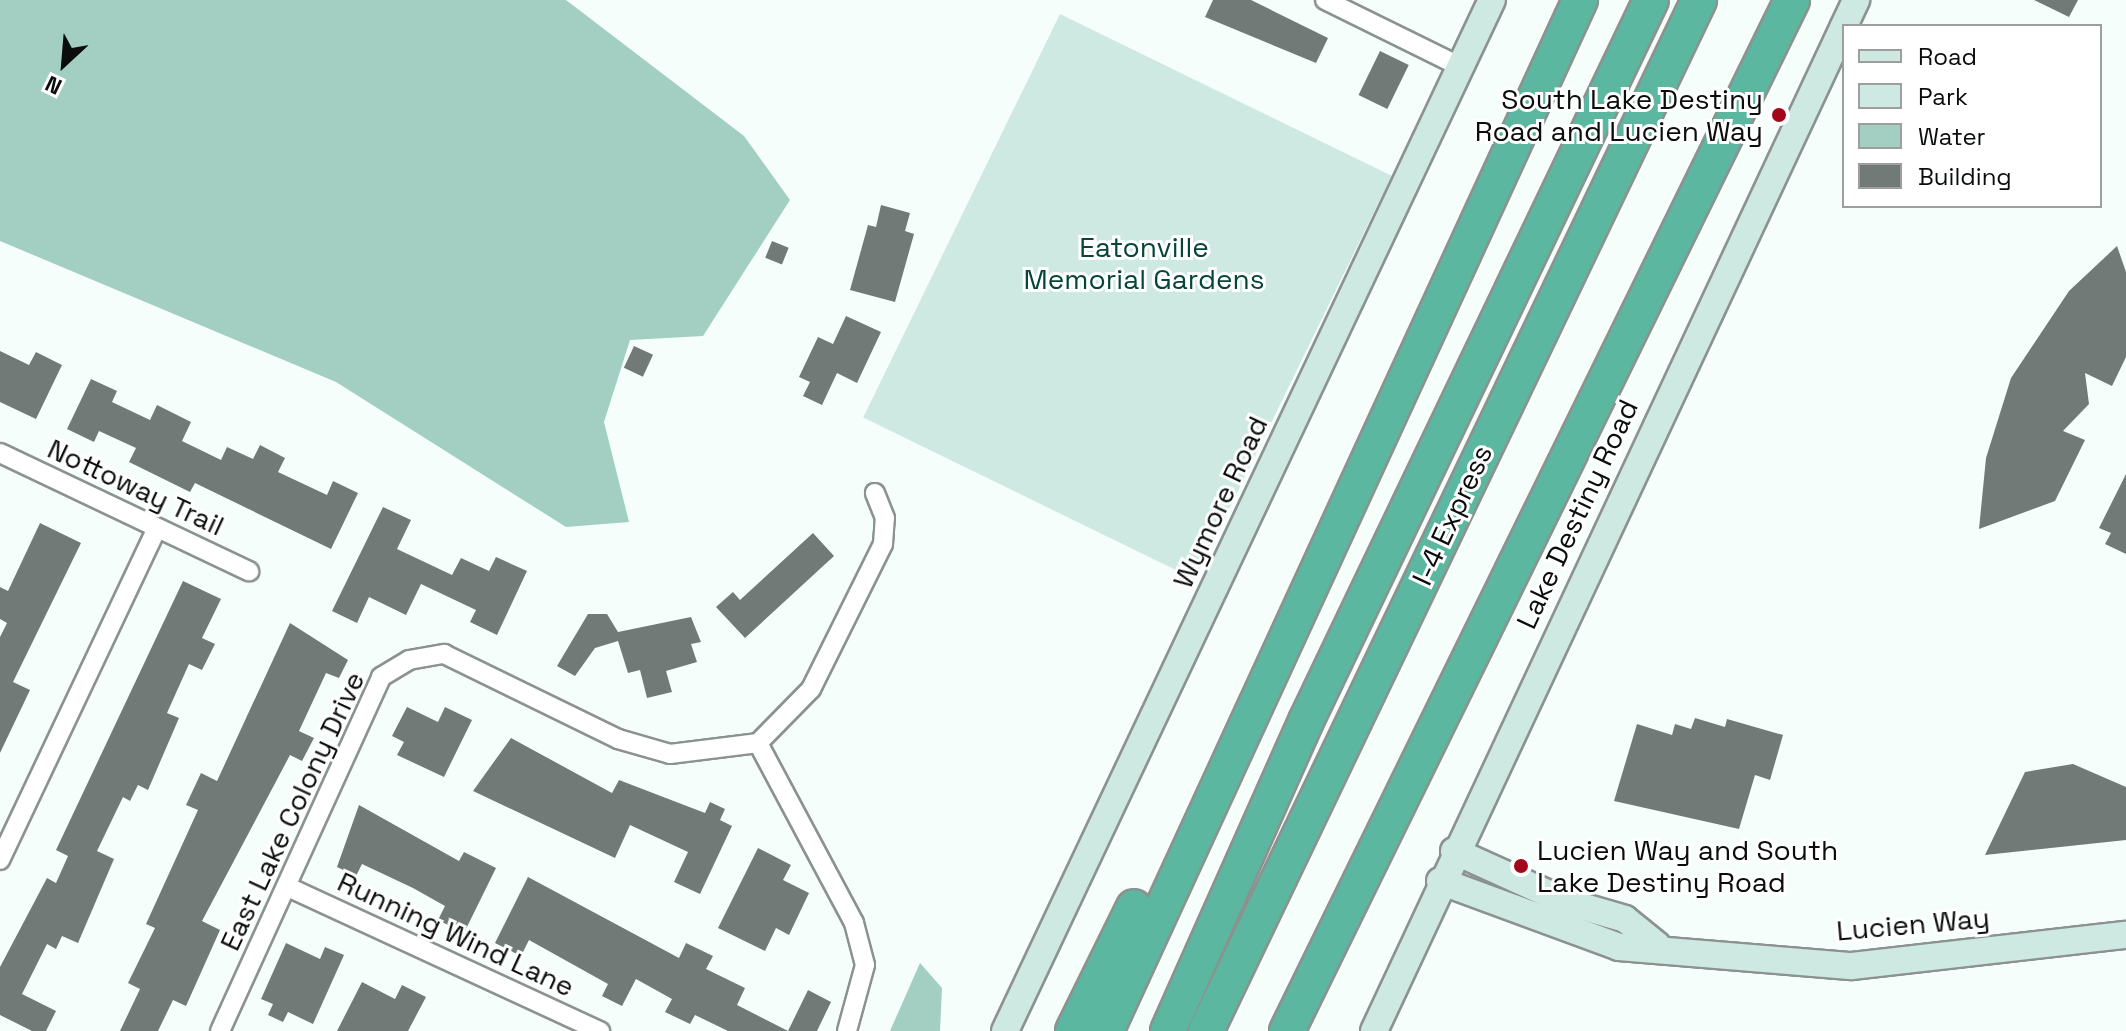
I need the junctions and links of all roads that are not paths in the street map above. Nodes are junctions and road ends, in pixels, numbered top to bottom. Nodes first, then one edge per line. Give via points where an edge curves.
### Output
1 (1325, 0) edge
2 (1492, 0) edge
3 (1580, 0) edge
4 (1699, 0) edge
5 (1792, 0) edge
6 (1856, 0) edge
7 (1650, 1) edge
8 (1845, 24) edge
9 (1842, 30) edge
10 (1461, 67) junction
11 (0, 453) edge
12 (875, 493) dead end
13 (157, 528) junction
14 (249, 571) dead end
15 (758, 743) junction
16 (1207, 798) junction
17 (1454, 851) junction
18 (0, 860) edge
19 (1440, 881) junction
20 (288, 887) junction
21 (2126, 935) edge
22 (1657, 945) junction
23 (220, 1031) edge
24 (600, 1031) edge
25 (847, 1031) edge
26 (1005, 1031) edge
27 (1073, 1031) edge
28 (1106, 1031) edge
29 (1168, 1031) edge
30 (1206, 1031) edge
31 (1287, 1031) edge
32 (1374, 1031) edge

1 - 10 street
2 - 10 street, Wymore Road
3 - 16 highway
4 - 30 highway, I-4 Express
5 - 31 highway
6 - 8 street, Lake Destiny Road
7 - 29 highway, I-4 Express via 1306,721
9 - 17 street, Lake Destiny Road
10 - 26 street, Wymore Road
11 - 13 street, Nottoway Trail
12 - 15 street via 885,518 883,544 811,689
13 - 14 street, Nottoway Trail
13 - 18 street
15 - 20 street, East Lake Colony Drive via 670,754 618,739 444,654 409,660 381,677
15 - 25 street via 854,923 865,965
16 - 27 highway via 1160,856
16 - 28 highway
17 - 19 street, Lake Destiny Road
17 - 22 street via 1567,902 1625,919
19 - 22 street, Lucien Way via 1566,933 1619,947
19 - 32 street, Lake Destiny Road
20 - 23 street, East Lake Colony Drive
20 - 24 street, Running Wind Lane
21 - 22 street, Lucien Way via 1852,966

